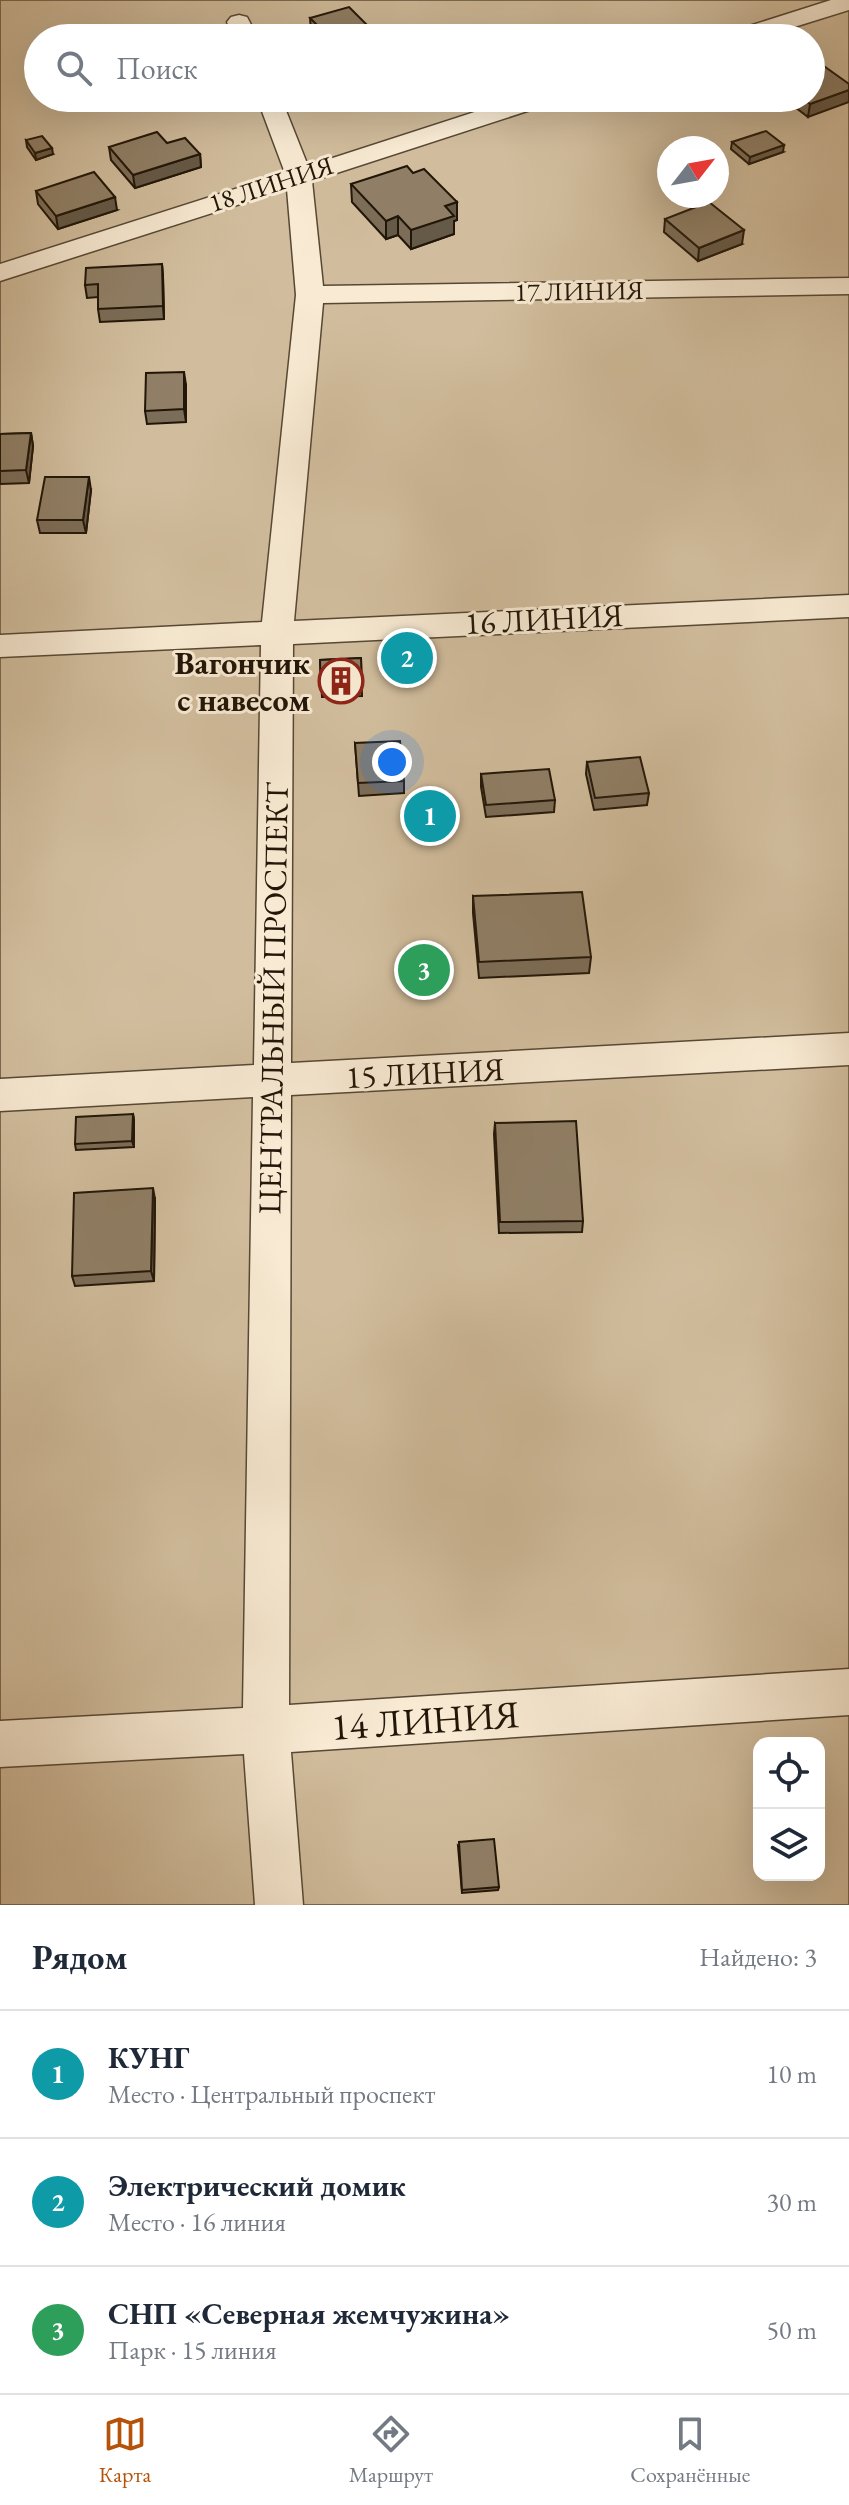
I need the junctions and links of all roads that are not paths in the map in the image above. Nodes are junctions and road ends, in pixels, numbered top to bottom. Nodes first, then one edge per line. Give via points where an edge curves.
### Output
1 (849, 2) edge
2 (779, 24) edge
3 (274, 112) edge
4 (498, 112) edge
5 (298, 174) junction
6 (0, 273) edge
7 (845, 285) edge
8 (310, 295) junction
9 (849, 606) edge
10 (277, 631) junction
11 (0, 646) edge
12 (849, 1049) edge
13 (272, 1081) junction
14 (0, 1095) edge
15 (849, 1692) edge
16 (266, 1730) junction
17 (0, 1744) edge
18 (279, 1905) edge

1 - 2 street
3 - 5 street, ЦЕНТРАЛЬНЫЙ ПРОСПЕКТ
4 - 5 street, 18 ЛИНИЯ
5 - 6 street, 18 ЛИНИЯ
5 - 8 street, ЦЕНТРАЛЬНЫЙ ПРОСПЕКТ
7 - 8 street, 17 ЛИНИЯ
8 - 10 street, ЦЕНТРАЛЬНЫЙ ПРОСПЕКТ
9 - 10 street, 16 ЛИНИЯ
10 - 11 street, 16 ЛИНИЯ
10 - 13 street, ЦЕНТРАЛЬНЫЙ ПРОСПЕКТ
12 - 13 street, 15 ЛИНИЯ
13 - 14 street, 15 ЛИНИЯ
13 - 16 street, ЦЕНТРАЛЬНЫЙ ПРОСПЕКТ
15 - 16 street, 14 ЛИНИЯ
16 - 17 street, 14 ЛИНИЯ
16 - 18 street, ЦЕНТРАЛЬНЫЙ ПРОСПЕКТ

